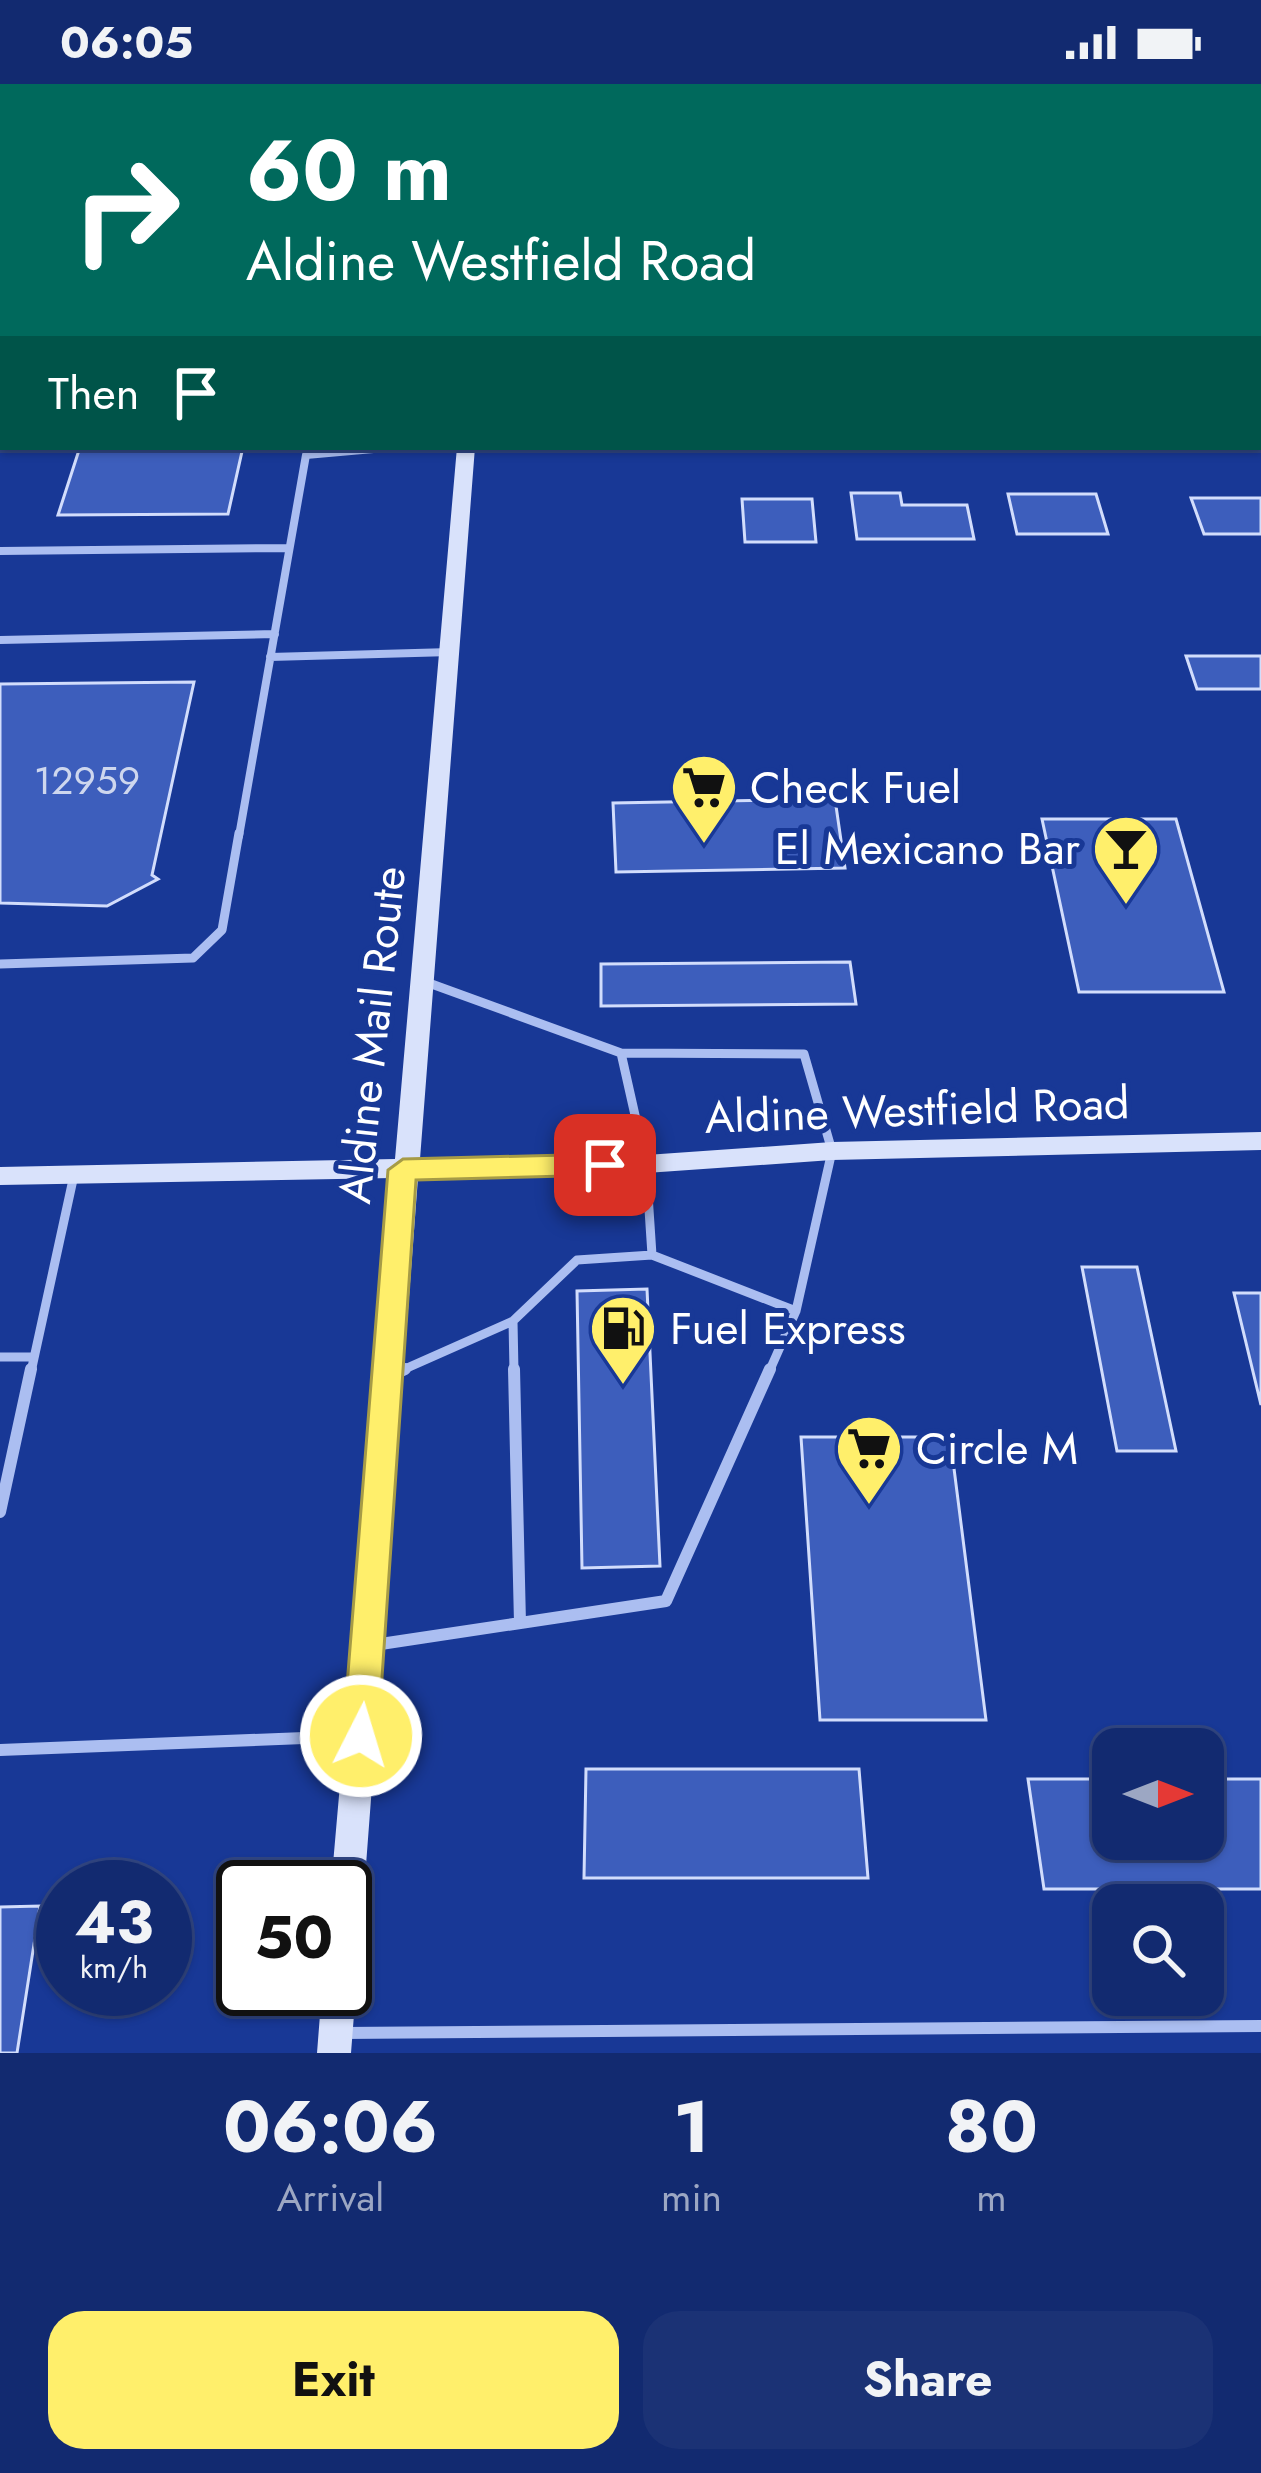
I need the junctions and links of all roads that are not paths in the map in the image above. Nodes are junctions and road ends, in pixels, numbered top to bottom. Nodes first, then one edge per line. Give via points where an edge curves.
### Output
1 (466, 450) edge
2 (307, 451) edge
3 (289, 548) junction
4 (0, 551) edge
5 (275, 634) junction
6 (0, 640) edge
7 (451, 652) junction
8 (270, 657) junction
9 (0, 964) edge
10 (426, 982) junction
11 (621, 1052) junction
12 (1261, 1141) edge
13 (832, 1151) junction
14 (646, 1164) junction
15 (403, 1170) junction
16 (74, 1174) junction
17 (0, 1176) edge
18 (652, 1256) junction
19 (796, 1311) junction
20 (513, 1321) junction
21 (0, 1357) edge
22 (34, 1357) junction
23 (388, 1378) junction
24 (0, 1512) edge
25 (520, 1623) junction
26 (369, 1646) junction
27 (361, 1736) junction
28 (0, 1750) edge
29 (350, 1860) edge
30 (1261, 2026) edge
31 (334, 2043) edge

1 - 7 main road, Aldine Mail Route
2 - 3 lane
3 - 4 lane
3 - 5 lane
5 - 6 lane
5 - 8 lane
7 - 8 lane
7 - 10 main road, Aldine Mail Route
8 - 9 lane via 222,930 193,958
10 - 11 lane
10 - 15 main road, Aldine Mail Route
11 - 13 lane via 805,1054
11 - 14 lane
12 - 13 main road, Aldine Westfield Road
13 - 14 main road, Aldine Westfield Road
13 - 19 lane
14 - 15 main road, Aldine Westfield Road
14 - 18 lane
15 - 16 main road, Aldine Westfield Road
15 - 23 main road, Aldine Mail Route
16 - 17 main road, Aldine Westfield Road
16 - 22 lane
18 - 19 lane
18 - 20 lane via 578,1260
19 - 25 lane via 666,1601
20 - 23 lane
20 - 25 lane
21 - 22 lane
22 - 24 lane
23 - 26 main road, Aldine Mail Route
25 - 26 lane
26 - 27 main road, Aldine Mail Route
27 - 28 lane
27 - 29 main road, Aldine Mail Route
30 - 31 lane

